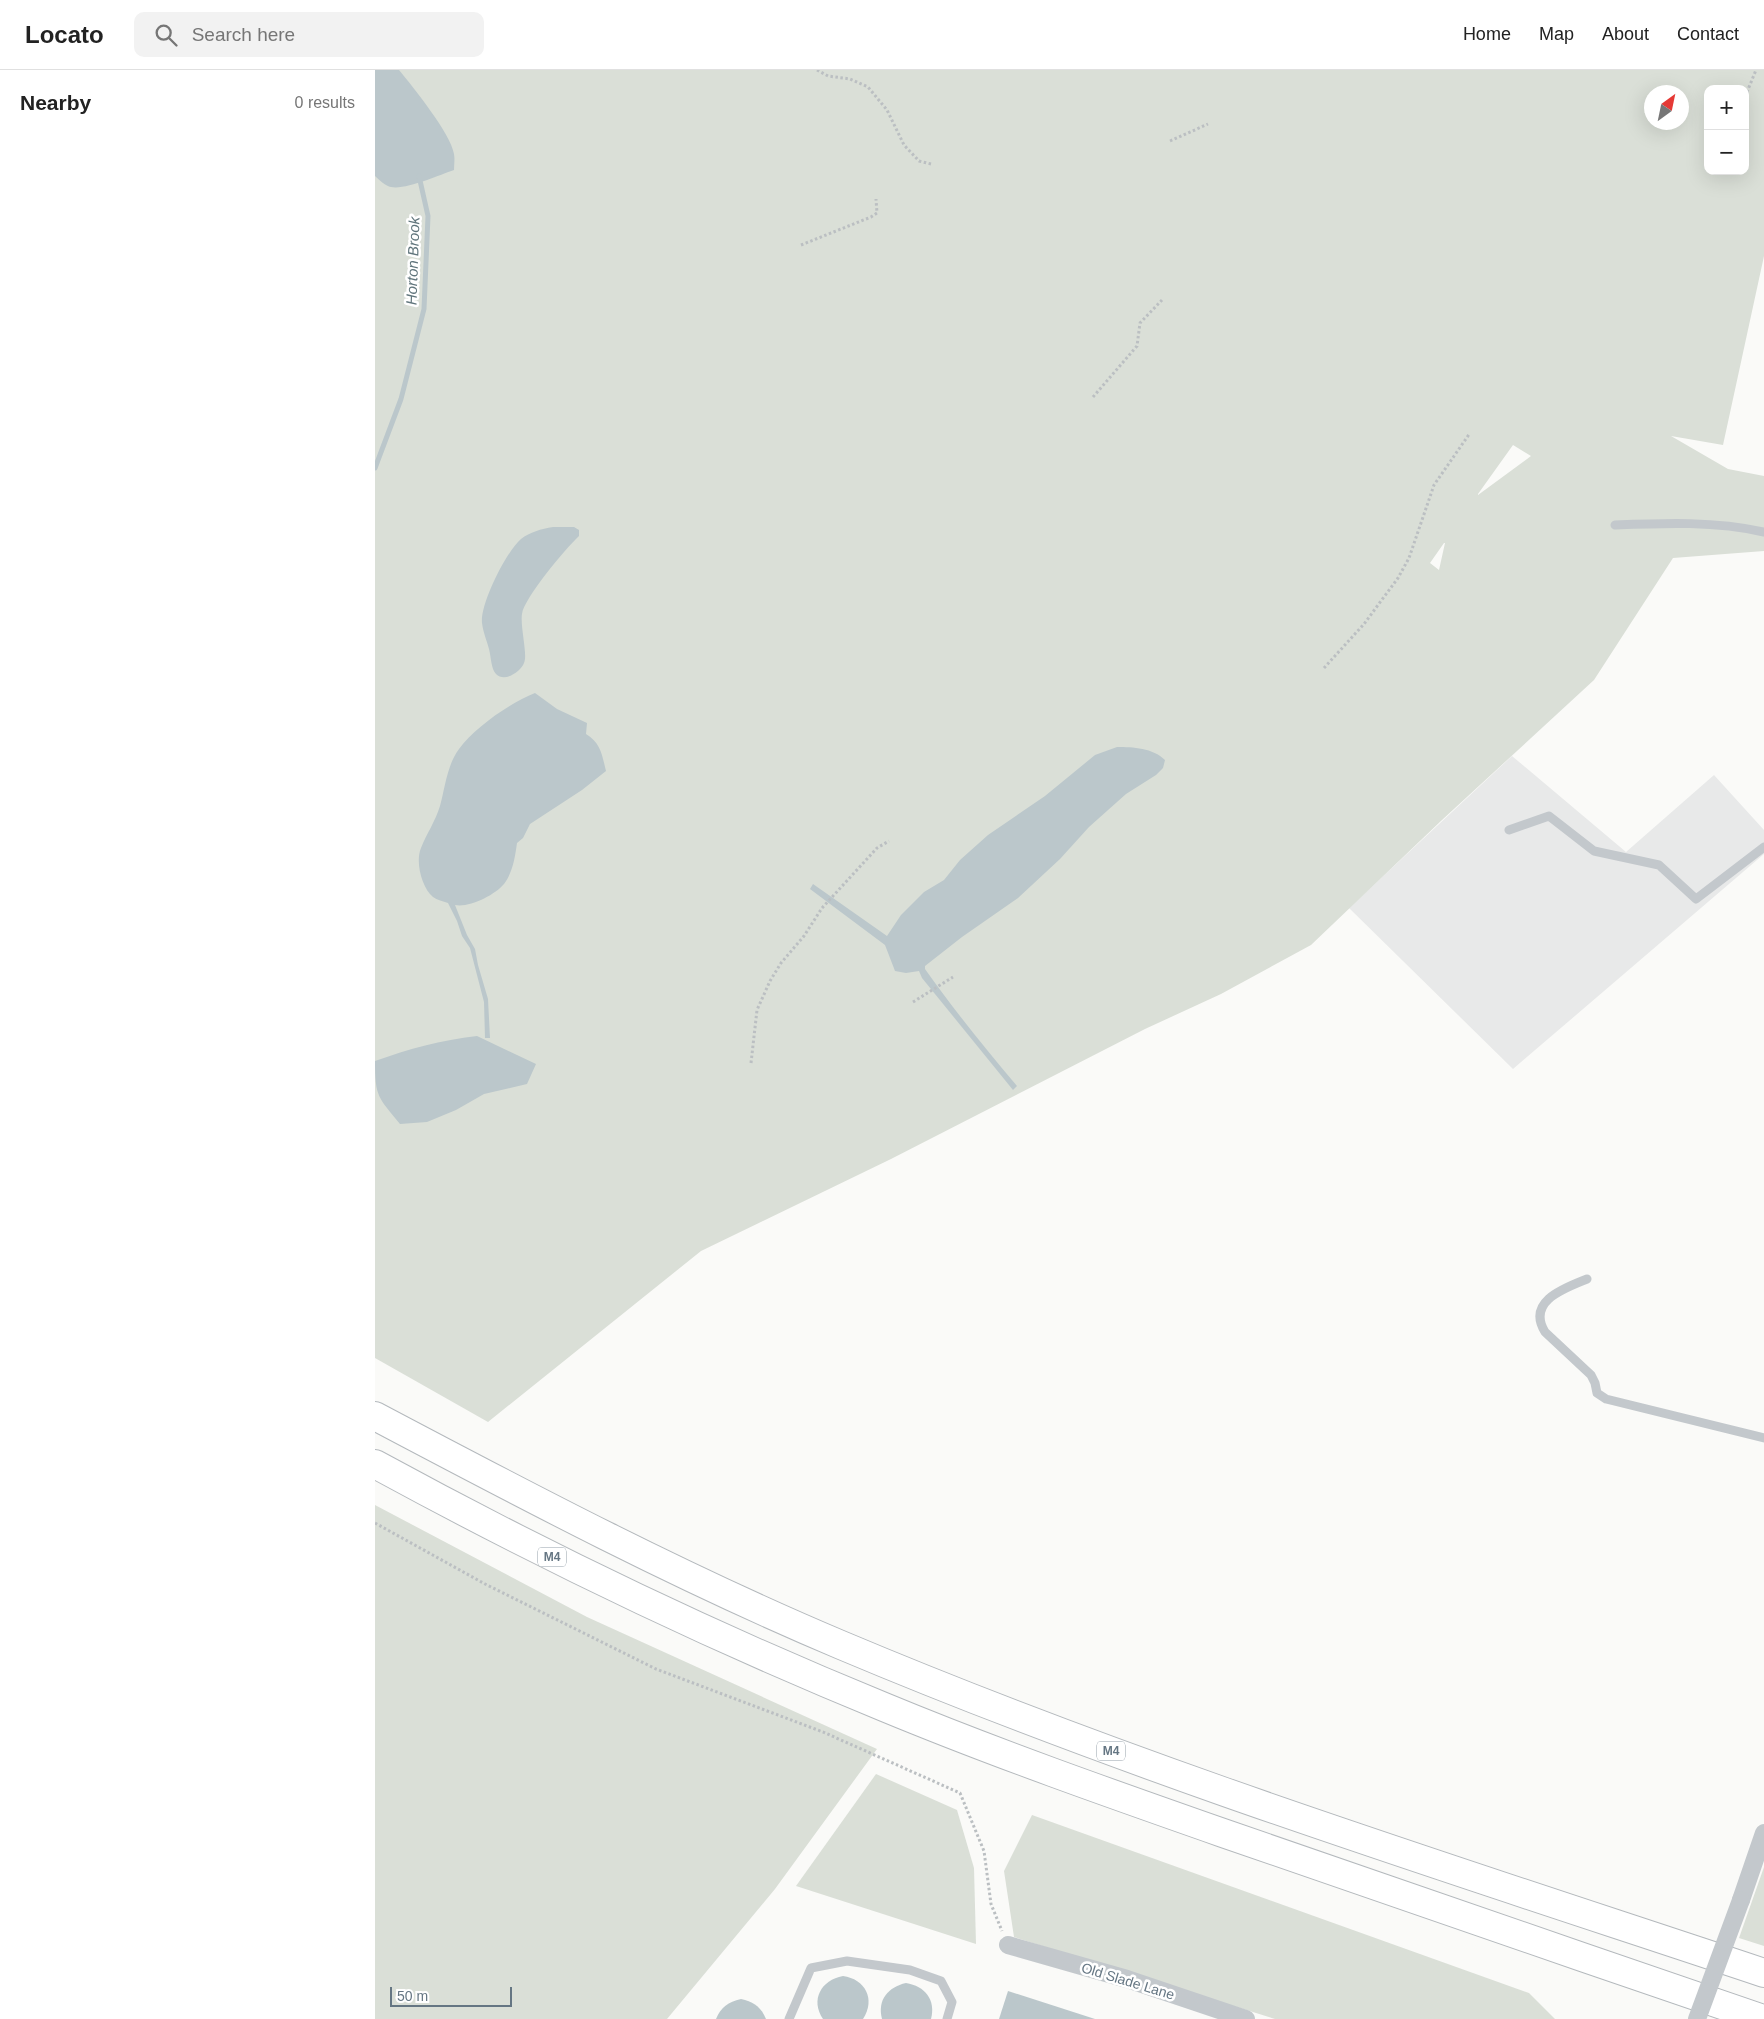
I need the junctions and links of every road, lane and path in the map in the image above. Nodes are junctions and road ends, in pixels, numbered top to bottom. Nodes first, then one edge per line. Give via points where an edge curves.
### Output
1 (817, 70) edge
2 (1756, 70) edge
3 (1749, 87) edge
4 (1208, 124) dead end
5 (1170, 141) dead end
6 (931, 164) dead end
7 (876, 200) dead end
8 (801, 245) dead end
9 (1162, 300) dead end
10 (1093, 397) dead end
11 (1470, 433) dead end
12 (1615, 525) dead end
13 (1764, 532) edge
14 (1325, 668) dead end
15 (1509, 830) dead end
16 (889, 841) dead end
17 (1764, 847) edge
18 (953, 977) dead end
19 (913, 1002) dead end
20 (751, 1063) dead end
21 (1587, 1280) dead end
22 (375, 1416) edge
23 (1764, 1438) edge
24 (375, 1464) edge
25 (375, 1522) edge
26 (1764, 1833) edge
27 (1008, 1945) joint
28 (1764, 1973) edge
29 (789, 2019) edge
30 (947, 2019) edge
31 (1246, 2019) edge
32 (1697, 2019) edge
33 (1763, 2019) edge

1 - 6 path via 868,87 887,110 904,145 919,161
2 - 3 path
4 - 5 path
7 - 8 path via 877,212 871,217
9 - 10 path via 1140,323 1137,346
11 - 14 path via 1434,485 1409,558 1398,578
12 - 13 lane via 1666,522 1735,526
15 - 17 lane via 1549,816 1594,851 1659,865 1696,899
16 - 20 path via 877,848 840,887 781,963 757,1010
18 - 19 path
21 - 23 lane via 1551,1296 1539,1312 1545,1332 1591,1374 1597,1393 1606,1399
22 - 28 highway, M4 via 717,1590 985,1704 1327,1827
24 - 33 highway, M4 via 624,1592 884,1707 1132,1801
25 - 27 path via 485,1584 655,1669 823,1732 960,1793 984,1851 991,1904
26 - 32 street, bridge
27 - 31 street, Old Slade Lane via 1127,1979
29 - 30 lane via 811,1968 847,1961 910,1970 941,1981 953,2002

